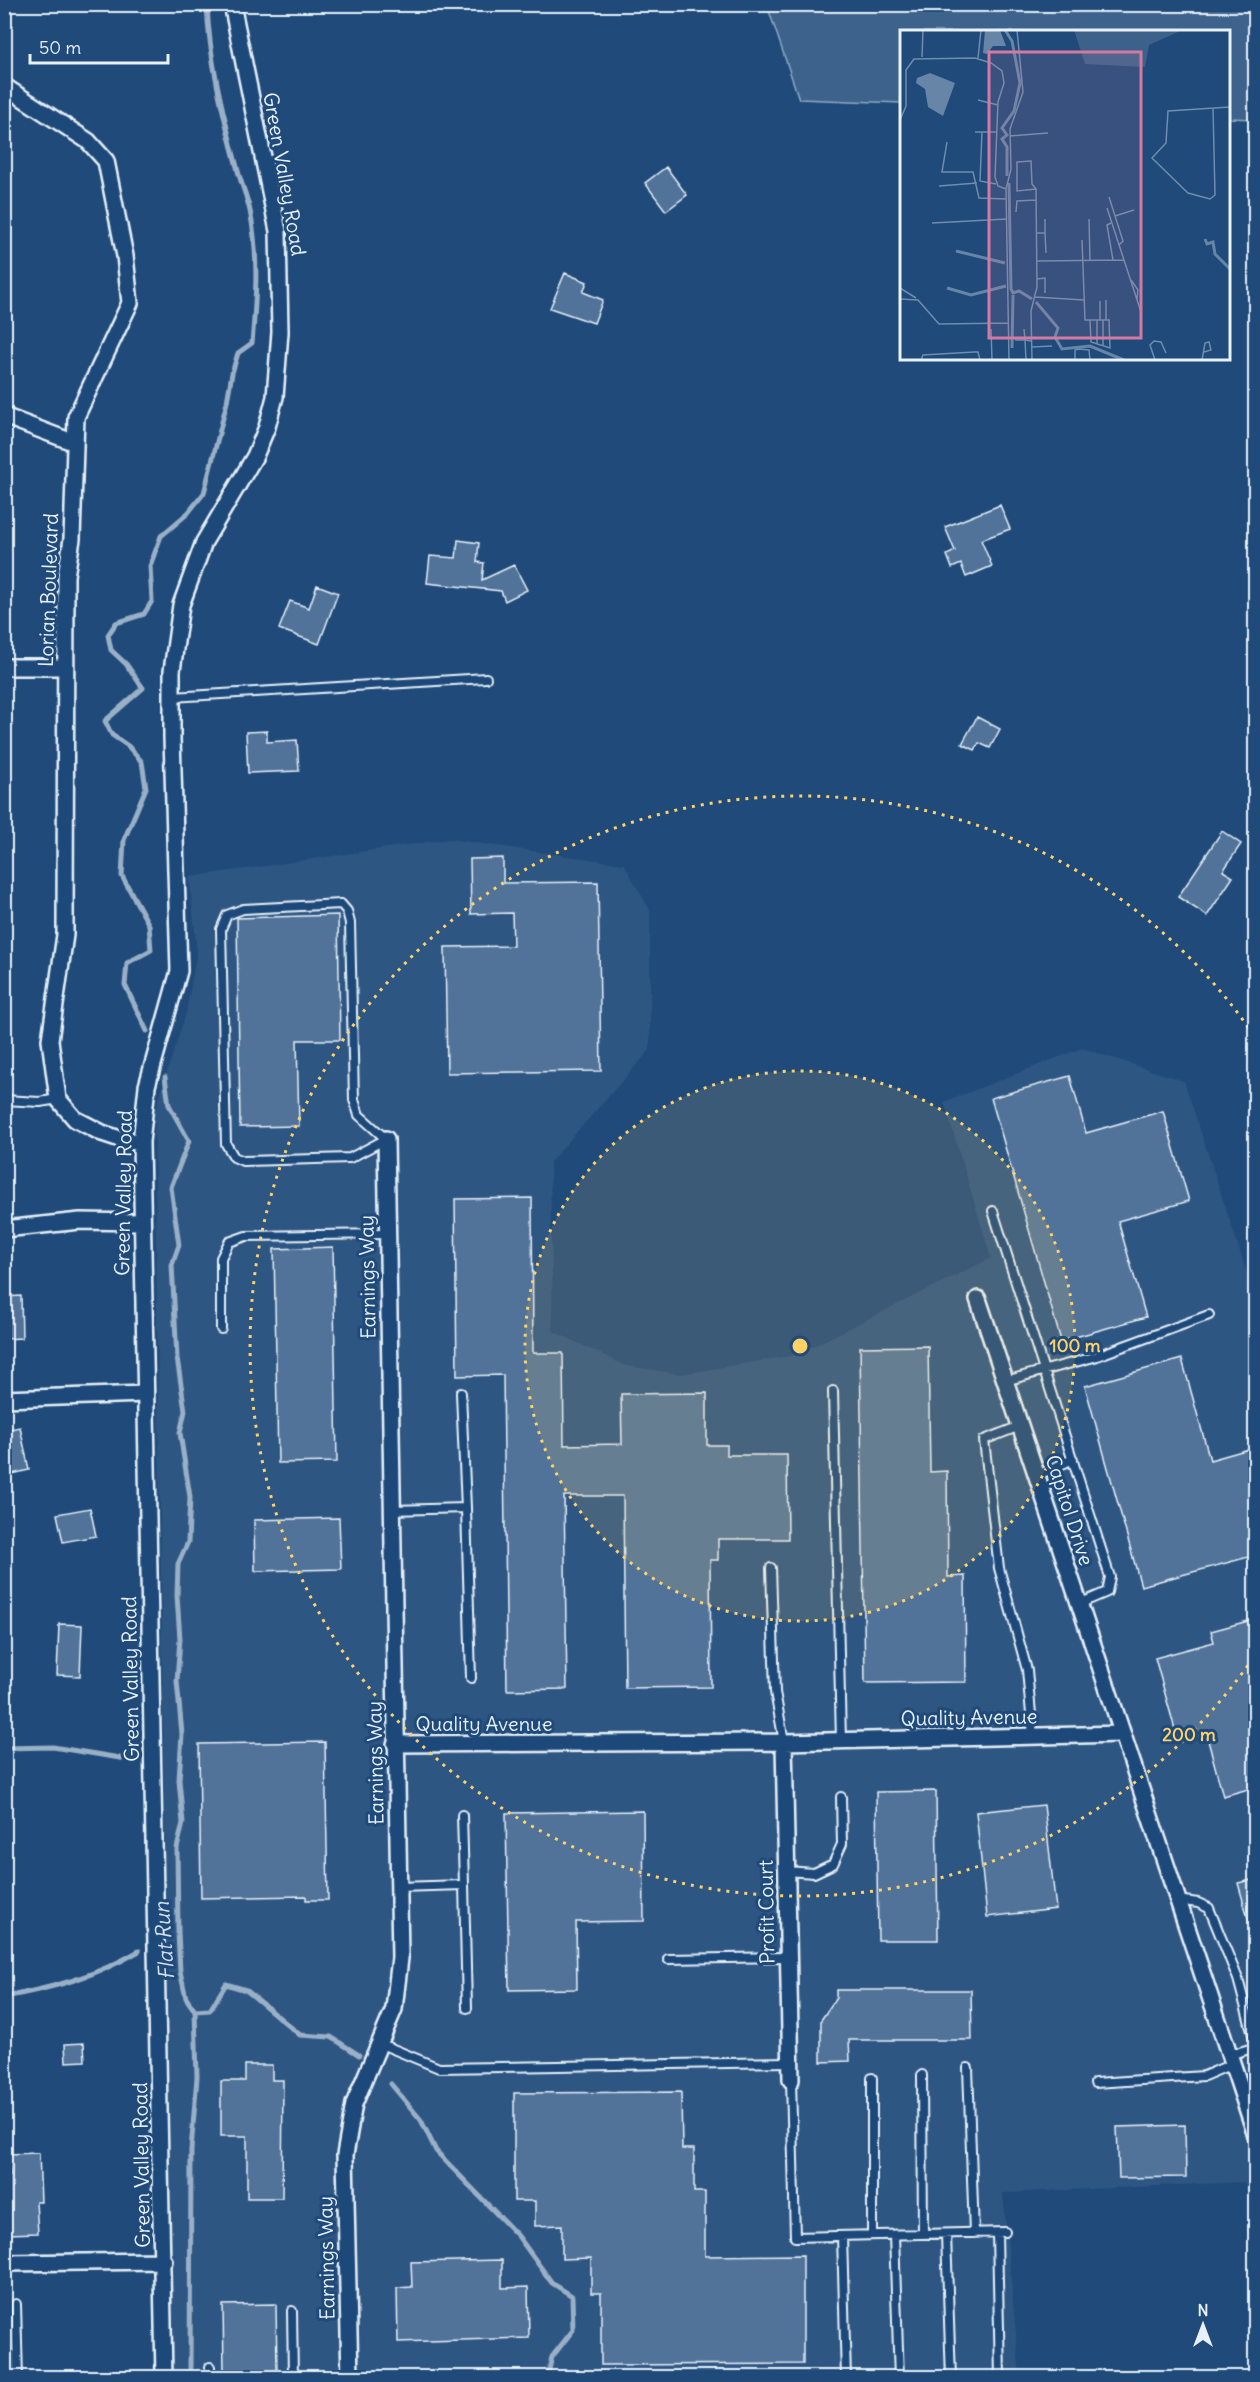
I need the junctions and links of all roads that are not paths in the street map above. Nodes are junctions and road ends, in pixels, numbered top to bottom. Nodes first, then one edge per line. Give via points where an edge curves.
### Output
1 (232, 4) edge
2 (4, 86) edge
3 (4, 416) edge
4 (75, 443) junction
5 (4, 667) edge
6 (66, 667) junction
7 (486, 678) dead end
8 (172, 697) junction
9 (58, 1099) junction
10 (4, 1101) edge
11 (386, 1139) junction
12 (141, 1142) junction
13 (993, 1211) dead end
14 (141, 1222) junction
15 (4, 1228) edge
16 (388, 1234) junction
17 (978, 1299) dead end
18 (1209, 1315) dead end
19 (221, 1329) dead end
20 (1044, 1369) junction
21 (1005, 1381) junction
22 (833, 1391) dead end
23 (461, 1393) dead end
24 (145, 1394) junction
25 (4, 1399) edge
26 (1020, 1426) junction
27 (1073, 1460) junction
28 (1036, 1476) junction
29 (466, 1508) junction
30 (392, 1510) junction
31 (771, 1568) dead end
32 (1079, 1604) junction
33 (471, 1678) dead end
34 (1122, 1734) junction
35 (1033, 1736) junction
36 (840, 1741) junction
37 (784, 1742) junction
38 (395, 1744) junction
39 (840, 1797) dead end
40 (462, 1815) dead end
41 (786, 1871) junction
42 (464, 1885) junction
43 (398, 1887) junction
44 (1177, 1900) junction
45 (787, 1957) junction
46 (668, 1959) dead end
47 (467, 2008) dead end
48 (381, 2044) junction
49 (1230, 2059) junction
50 (790, 2062) junction
51 (968, 2068) dead end
52 (922, 2075) dead end
53 (873, 2078) dead end
54 (791, 2080) joint
55 (1095, 2083) dead end
56 (1256, 2135) edge
57 (974, 2233) junction
58 (923, 2234) junction
59 (946, 2234) junction
60 (872, 2235) junction
61 (894, 2235) junction
62 (842, 2236) junction
63 (164, 2261) junction
64 (4, 2263) edge
65 (16, 2304) dead end
66 (292, 2311) dead end
67 (210, 2367) dead end
68 (18, 2378) edge
69 (164, 2378) edge
70 (210, 2378) edge
71 (293, 2378) edge
72 (350, 2378) edge
73 (846, 2378) edge
74 (899, 2378) edge
75 (951, 2378) edge
76 (1000, 2378) edge

1 - 8 street, Green Valley Road via 278,231 280,332 275,397 255,456 204,542 191,573 176,638
2 - 4 street, Lorian Boulevard via 88,141 106,161 125,256 130,303 76,417
3 - 4 street
4 - 6 street, Lorian Boulevard via 72,539 66,576
5 - 6 street
6 - 9 street, Lorian Boulevard via 65,935 50,1040
7 - 8 lane
8 - 12 street, Green Valley Road via 179,971 152,1064
9 - 10 lane
9 - 12 street via 75,1119 126,1141
11 - 11 lane via 350,1158 243,1161 234,1157 226,1144 225,1121 220,929 227,915 243,909 341,904 347,911 353,1094 358,1115
11 - 16 street, Earnings Way
12 - 14 street, Green Valley Road
13 - 20 lane
14 - 15 street via 80,1221
14 - 24 street, Green Valley Road
16 - 19 lane via 246,1236 229,1242 221,1258
16 - 30 street, Earnings Way
17 - 21 street, Capitol Drive
18 - 20 lane via 1094,1357
20 - 21 lane
20 - 27 lane
21 - 26 street, Capitol Drive
22 - 36 lane
23 - 29 lane
24 - 25 street
24 - 63 street, Green Valley Road
26 - 28 street, Capitol Drive
26 - 35 lane via 984,1440 999,1568 1027,1670
27 - 28 lane
27 - 32 lane via 1110,1577 1107,1592
28 - 32 street, Capitol Drive
29 - 30 lane
29 - 33 lane
30 - 38 street, Earnings Way
31 - 37 lane via 775,1692
32 - 34 street, Capitol Drive
34 - 35 street, Quality Avenue
34 - 44 street
35 - 36 street, Quality Avenue
36 - 37 street, Quality Avenue
37 - 38 street, Quality Avenue
37 - 41 street, Profit Court
38 - 43 street, Earnings Way
39 - 41 lane via 842,1844 833,1864 814,1873
40 - 42 lane
41 - 45 street, Profit Court
42 - 43 lane
42 - 47 lane
43 - 48 street, Earnings Way via 399,1984
44 - 49 street
44 - 49 lane via 1209,1908 1249,2011 1254,2048
45 - 46 lane
45 - 50 street, Profit Court
48 - 50 lane via 439,2068
48 - 72 street, Earnings Way via 354,2104 345,2155
49 - 55 lane via 1204,2076
49 - 56 street
50 - 54 street, Profit Court
51 - 57 lane
52 - 58 lane
53 - 60 lane
54 - 62 lane via 795,2236
57 - 59 lane
57 - 76 lane via 1001,2232
58 - 59 lane
58 - 61 lane
59 - 75 lane
60 - 61 lane
60 - 62 lane
61 - 74 lane
62 - 73 lane
63 - 64 street
63 - 69 street, Green Valley Road
65 - 68 lane
66 - 71 lane
67 - 70 lane

